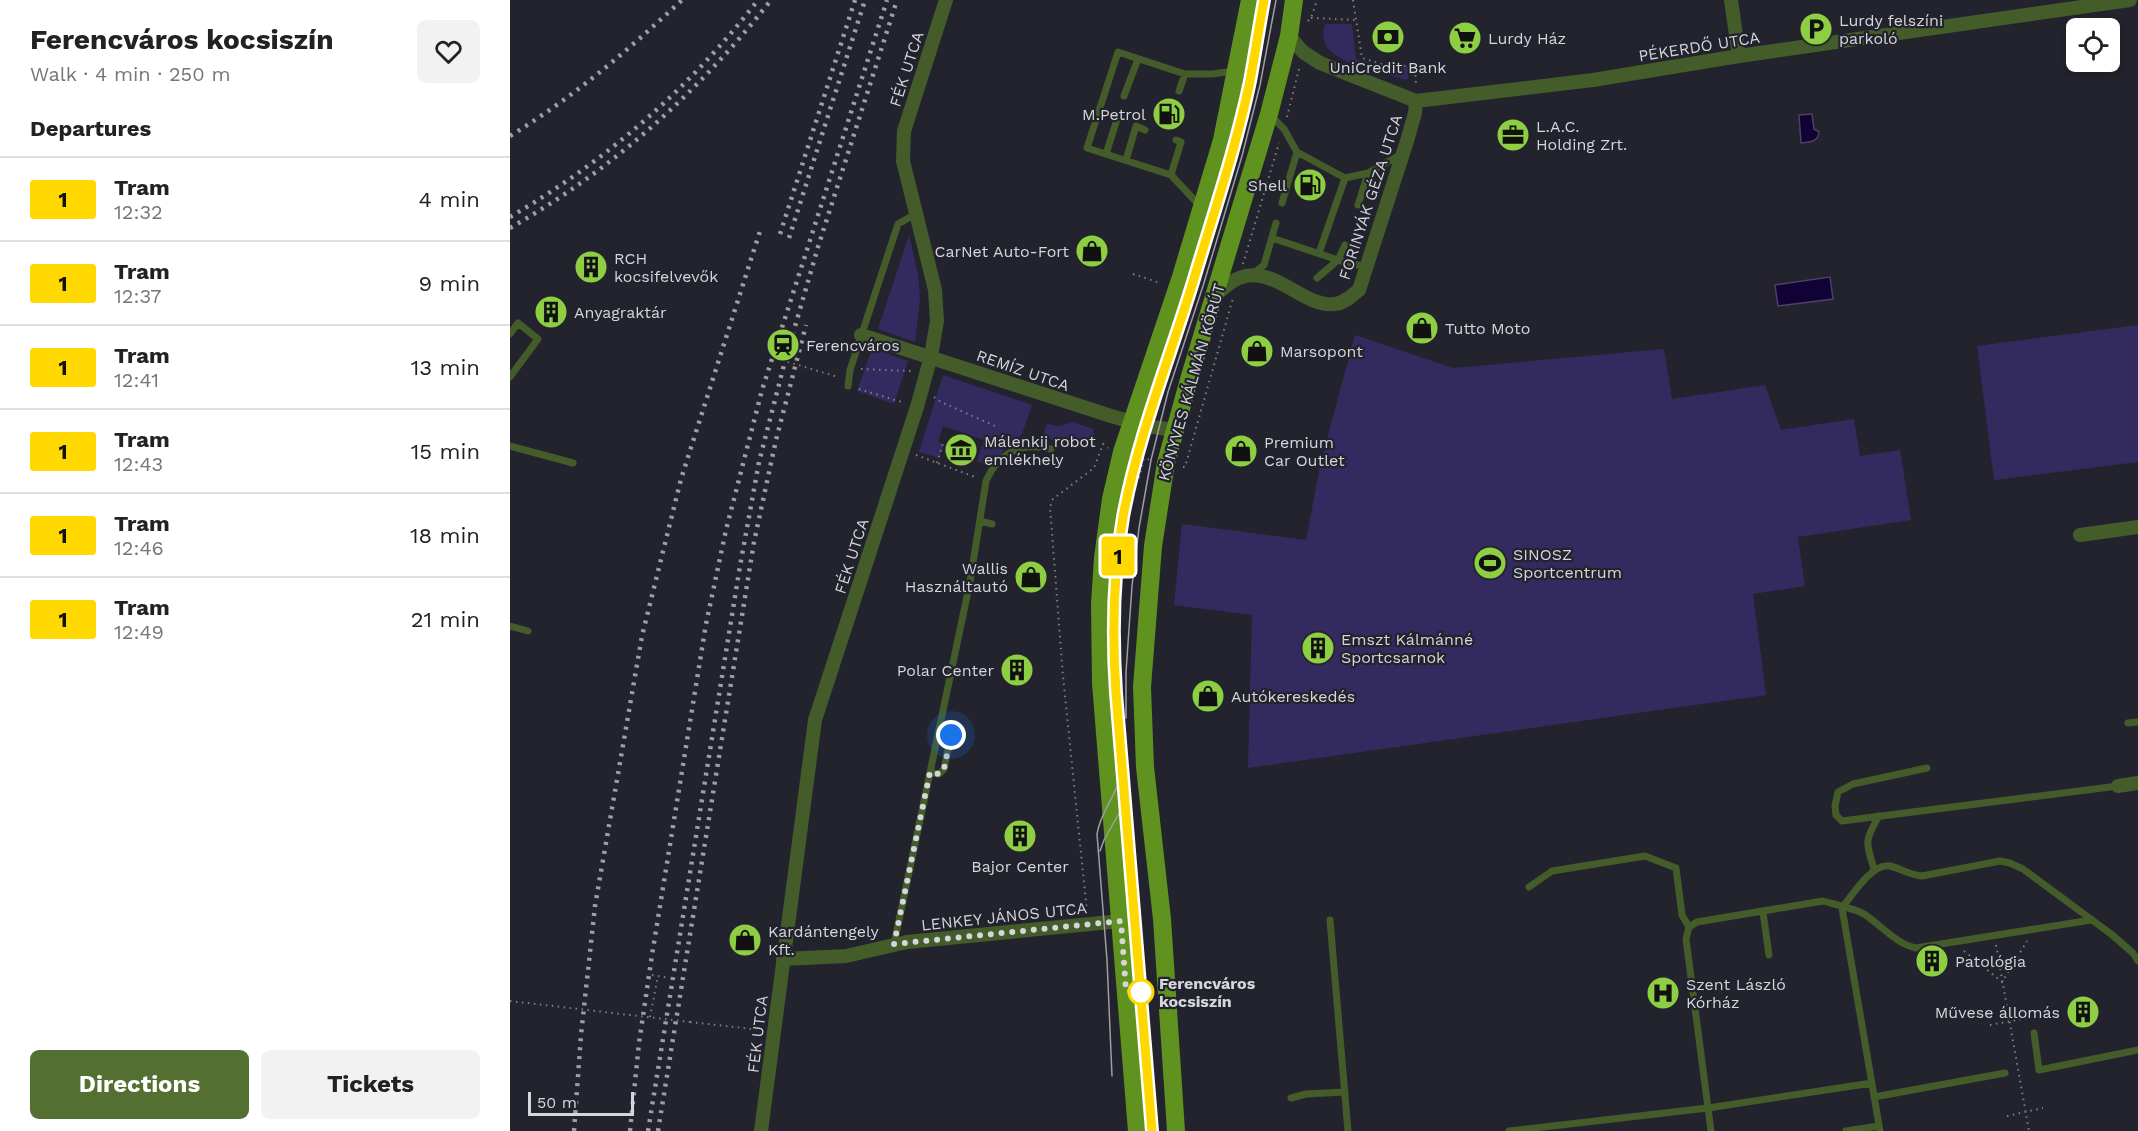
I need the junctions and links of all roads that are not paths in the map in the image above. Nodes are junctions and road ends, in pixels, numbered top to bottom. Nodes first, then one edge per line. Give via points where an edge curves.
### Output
1 (946, 0) edge
2 (1250, 0) edge
3 (1294, 0) edge
4 (1731, 0) edge
5 (2130, 0) edge
6 (1288, 36) junction
7 (1739, 56) junction
8 (1138, 59) junction
9 (1236, 71) junction
10 (1185, 74) junction
11 (1179, 91) dead end
12 (1124, 96) dead end
13 (1416, 101) junction
14 (1119, 112) dead end
15 (1269, 114) junction
16 (1145, 130) dead end
17 (1176, 140) dead end
18 (1297, 152) junction
19 (1402, 153) junction
20 (1106, 154) junction
21 (1126, 160) junction
22 (1368, 174) junction
23 (1171, 175) junction
24 (1345, 178) junction
25 (1282, 203) dead end
26 (1358, 205) dead end
27 (1202, 208) junction
28 (916, 213) junction
29 (1276, 223) dead end
30 (1272, 238) junction
31 (1345, 245) dead end
32 (1319, 252) junction
33 (1338, 260) junction
34 (1366, 267) junction
35 (1245, 277) junction
36 (1317, 278) dead end
37 (1216, 294) junction
38 (510, 334) edge
39 (861, 335) junction
40 (931, 356) junction
41 (510, 377) edge
42 (848, 383) road end
43 (1131, 422) junction
44 (1174, 430) junction
45 (510, 446) edge
46 (1051, 449) dead end
47 (573, 463) dead end
48 (980, 521) junction
49 (992, 524) dead end
50 (2138, 527) edge
51 (2080, 536) dead end
52 (510, 626) edge
53 (528, 631) dead end
54 (2138, 722) edge
55 (2128, 723) dead end
56 (951, 735) dead end
57 (1927, 768) dead end
58 (930, 772) junction
59 (2138, 783) edge
60 (2118, 786) joint
61 (1880, 816) junction
62 (1874, 870) junction
63 (1528, 887) dead end
64 (1842, 908) junction
65 (1762, 912) junction
66 (1330, 920) dead end
67 (1121, 921) junction
68 (2091, 921) junction
69 (1689, 927) junction
70 (894, 944) junction
71 (1769, 955) dead end
72 (783, 959) junction
73 (2138, 961) edge
74 (2034, 1033) dead end
75 (2138, 1050) edge
76 (2005, 1073) dead end
77 (1872, 1083) junction
78 (1345, 1092) junction
79 (1874, 1097) junction
80 (1291, 1098) dead end
81 (1708, 1108) junction
82 (1880, 1128) edge
83 (761, 1131) edge
84 (1137, 1131) edge
85 (1176, 1131) edge
86 (1348, 1131) edge
87 (1509, 1131) edge
88 (1711, 1131) edge
89 (1846, 1131) edge

1 - 28 street, FÉK UTCA via 904,132 903,161
2 - 9 main road
3 - 6 main road, KÖNYVES KÁLMÁN KÖRÚT
4 - 7 street
5 - 7 street, PÉKERDŐ UTCA
6 - 13 street, PÉKERDŐ UTCA via 1320,63
6 - 15 main road, KÖNYVES KÁLMÁN KÖRÚT
7 - 13 street, PÉKERDŐ UTCA via 1593,80
8 - 10 lane
8 - 12 lane
8 - 20 lane via 1118,52 1087,148
9 - 10 lane
9 - 27 main road via 1222,140
10 - 11 lane
13 - 19 street, FORINYÁK GÉZA UTCA
14 - 20 lane
15 - 18 lane via 1284,129
15 - 37 main road, KÖNYVES KÁLMÁN KÖRÚT
16 - 21 lane via 1136,126
17 - 23 lane via 1181,142
18 - 24 lane
18 - 25 lane
19 - 22 lane
19 - 34 street, FORINYÁK GÉZA UTCA
20 - 21 lane
21 - 23 lane
22 - 24 lane
22 - 26 lane
23 - 27 lane
24 - 32 lane
27 - 43 main road
28 - 39 lane via 897,224
28 - 40 street, FÉK UTCA via 935,290 938,321
29 - 30 lane
30 - 32 lane
30 - 35 lane via 1264,265
31 - 33 lane
32 - 33 lane
33 - 34 lane
33 - 36 lane
34 - 35 street, FORINYÁK GÉZA UTCA via 1359,290 1336,304 1320,303 1266,277
35 - 37 street
37 - 44 main road, KÖNYVES KÁLMÁN KÖRÚT
38 - 41 lane via 518,323 538,339
39 - 40 street, REMÍZ UTCA
39 - 42 lane
40 - 43 street, REMÍZ UTCA
40 - 72 street, FÉK UTCA via 815,720
43 - 44 street, REMÍZ UTCA
43 - 67 main road via 1111,499 1100,604 1101,683
44 - 85 main road, KÖNYVES KÁLMÁN KÖRÚT via 1153,546 1142,687 1145,767 1162,920
45 - 47 lane
46 - 48 lane via 1030,446 1009,453 992,470 986,481
48 - 49 lane
48 - 58 lane
50 - 51 street
52 - 53 lane
54 - 55 lane
56 - 58 lane via 944,769 939,774
57 - 61 lane via 1853,784 1838,792 1836,814 1842,821
58 - 70 lane
59 - 60 street
60 - 61 lane
61 - 62 lane via 1867,835
62 - 64 lane
62 - 68 lane via 1888,866 1922,876 2000,861 2010,863
63 - 69 lane via 1552,871 1645,856 1676,868 1682,915
64 - 65 lane via 1822,901
64 - 68 lane via 1856,909 1916,948
64 - 77 lane
65 - 69 lane via 1697,922
65 - 71 lane
66 - 78 lane
67 - 70 street, LENKEY JÁNOS UTCA
67 - 84 main road
68 - 73 lane
69 - 81 lane via 1686,939
70 - 72 street, LENKEY JÁNOS UTCA via 846,956
72 - 83 street, FÉK UTCA
74 - 75 lane via 2039,1070
76 - 79 lane
77 - 79 lane
77 - 81 lane
78 - 80 lane
78 - 86 lane
79 - 82 lane
81 - 87 lane
81 - 88 lane
82 - 89 lane

